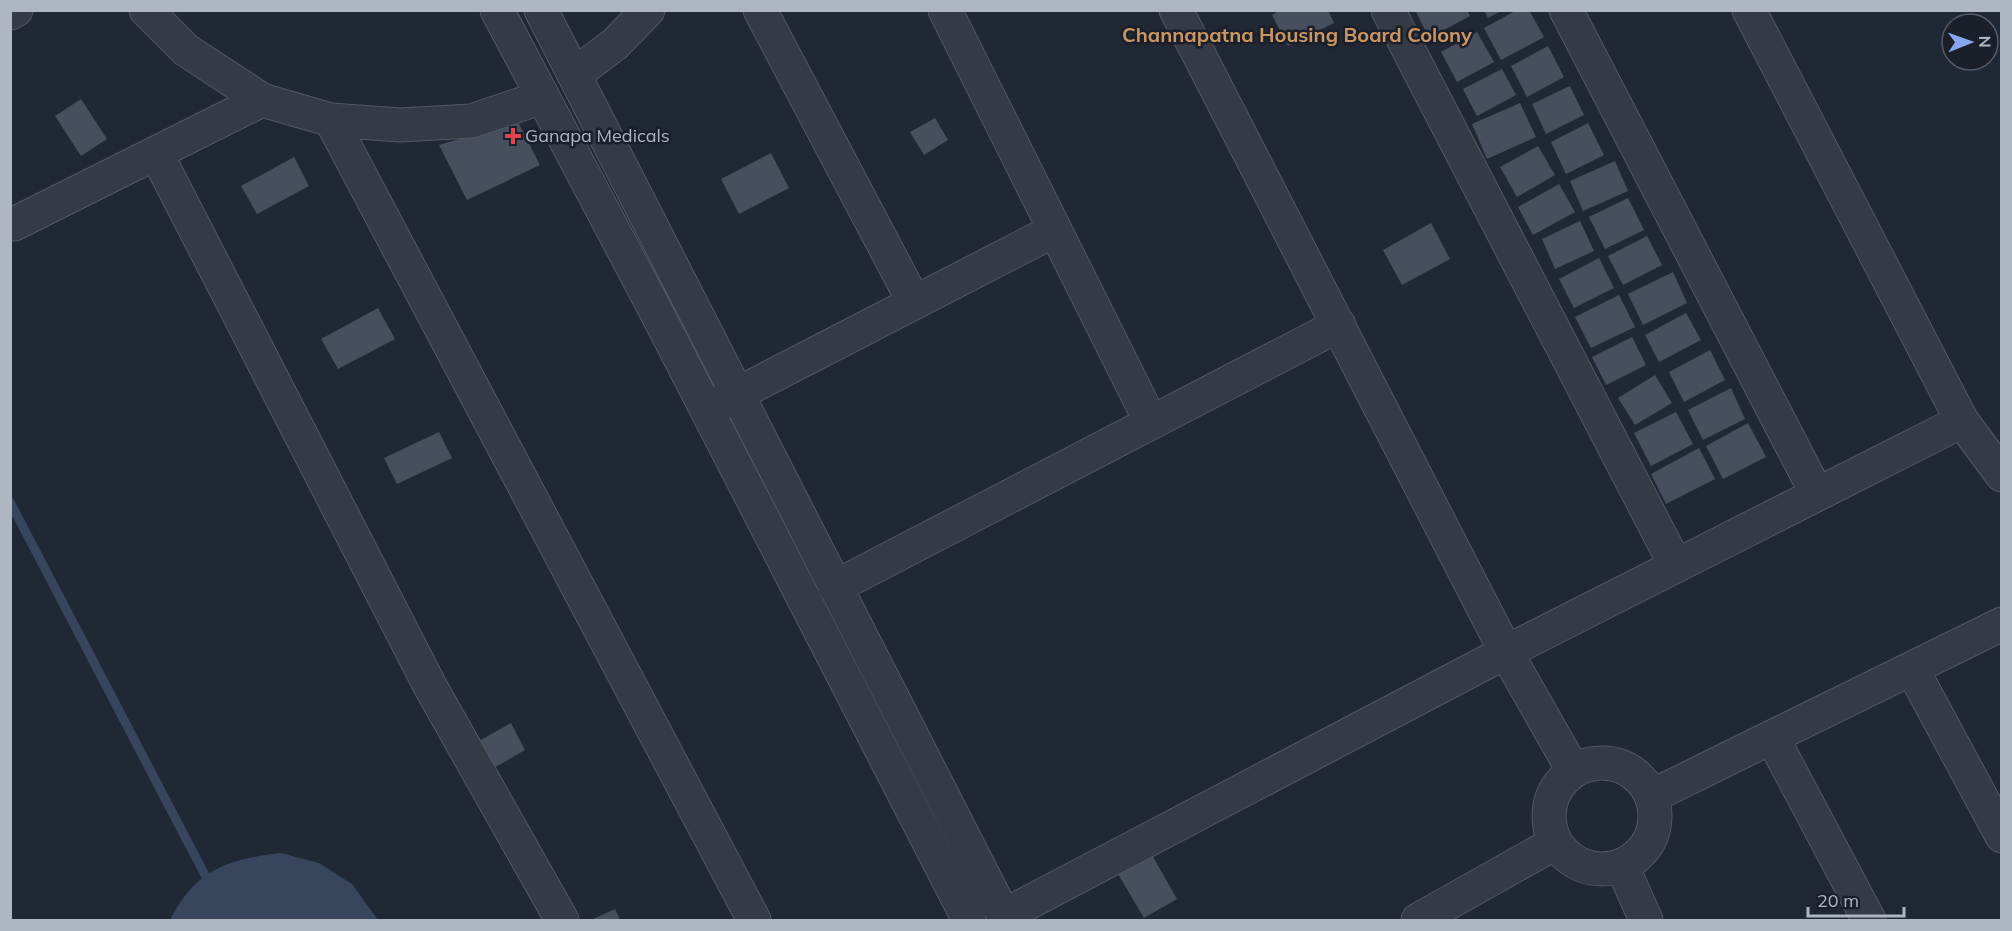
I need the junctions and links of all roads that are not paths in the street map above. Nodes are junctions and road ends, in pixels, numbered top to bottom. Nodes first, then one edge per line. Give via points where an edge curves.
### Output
1 (16, 10) edge
2 (146, 10) edge
3 (497, 10) edge
4 (541, 10) edge
5 (648, 10) edge
6 (760, 10) edge
7 (945, 10) edge
8 (1176, 10) edge
9 (1388, 10) edge
10 (1566, 10) edge
11 (1749, 10) edge
12 (10, 14) edge
13 (574, 75) junction
14 (543, 97) junction
15 (262, 100) junction
16 (331, 120) junction
17 (156, 153) junction
18 (14, 224) dead end
19 (1055, 230) junction
20 (914, 302) junction
21 (1339, 325) junction
22 (736, 394) junction
23 (706, 410) junction
24 (1962, 421) junction
25 (1151, 422) junction
26 (2001, 475) edge
27 (1817, 494) junction
28 (1676, 566) junction
29 (835, 587) junction
30 (2001, 624) edge
31 (1506, 651) junction
32 (1912, 669) junction
33 (1773, 739) junction
34 (1573, 770) junction
35 (1652, 796) junction
36 (2001, 836) edge
37 (1555, 843) junction
38 (1622, 866) junction
39 (1004, 918) edge
40 (562, 921) edge
41 (754, 921) edge
42 (969, 921) edge
43 (1418, 921) edge
44 (1646, 921) edge
45 (1869, 921) edge

1 - 12 street
2 - 15 street via 186,50
3 - 14 street
4 - 13 street
5 - 13 street via 615,44
6 - 20 street
7 - 19 street
8 - 21 street
9 - 28 street
10 - 27 street
11 - 24 street
13 - 22 street
14 - 16 street via 471,121 400,124
14 - 23 street
15 - 16 street
15 - 17 street
16 - 41 street
17 - 18 street
17 - 40 street via 430,686
19 - 20 street
19 - 25 street
20 - 22 street
21 - 25 street
21 - 31 street
22 - 23 street
22 - 29 street
23 - 42 street
24 - 26 street
24 - 27 street
25 - 29 street
27 - 28 street
28 - 31 street
29 - 39 street
30 - 32 street
31 - 34 street
31 - 39 street
32 - 33 street
32 - 36 street
33 - 35 street
33 - 45 street
34 - 35 street via 1603,762 1618,765 1633,772
34 - 37 street via 1561,781 1548,811
35 - 38 street via 1655,813 1647,845
37 - 38 street via 1565,855 1584,866 1607,870
37 - 43 street
38 - 44 street

